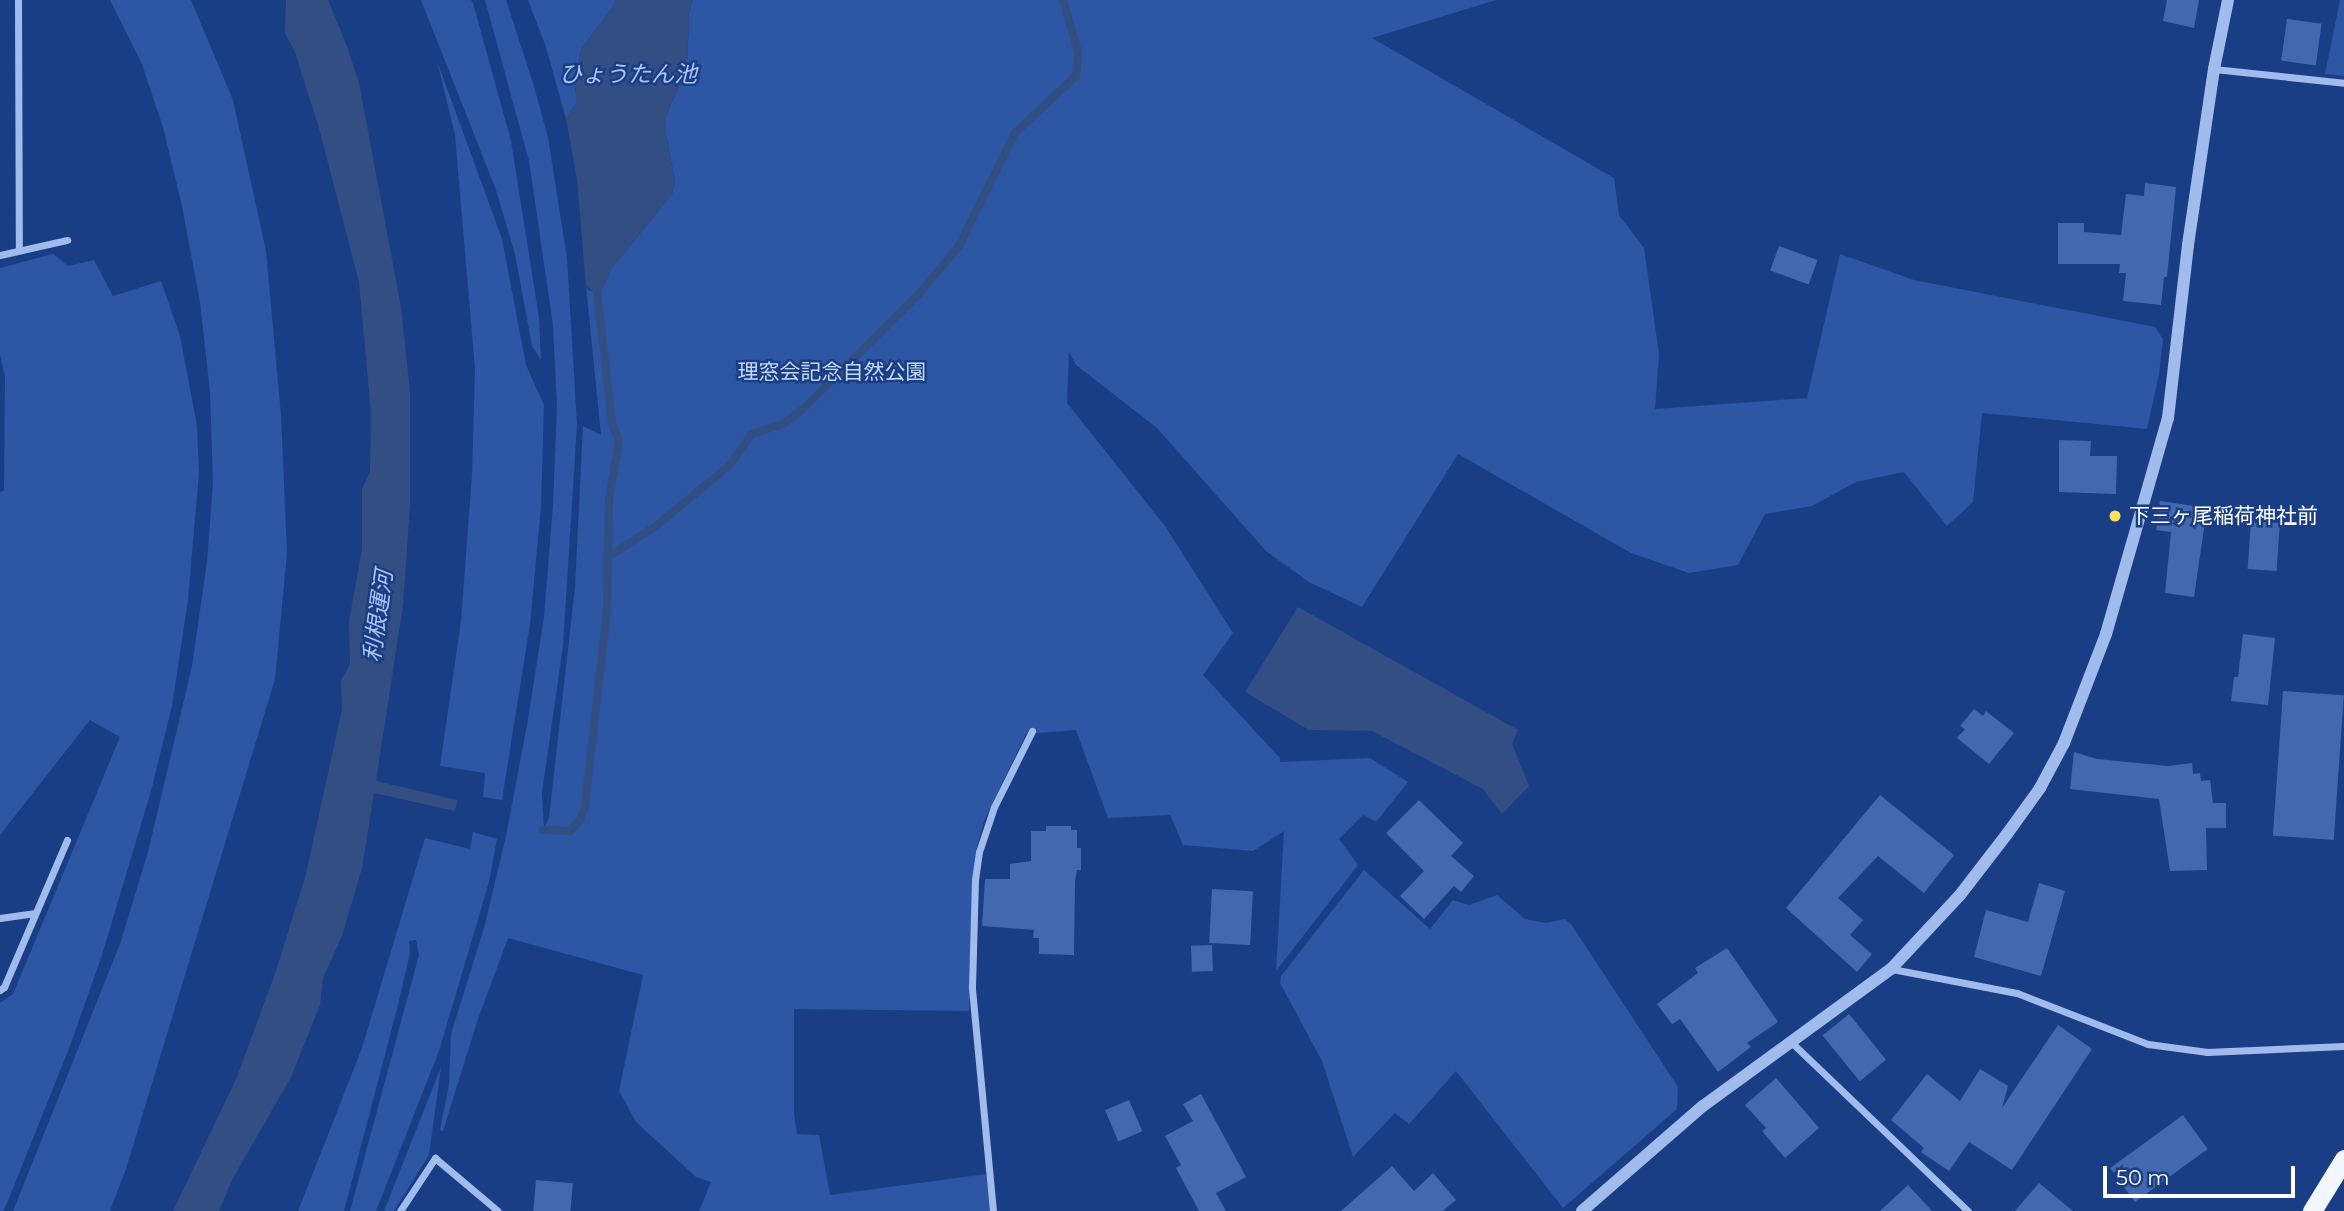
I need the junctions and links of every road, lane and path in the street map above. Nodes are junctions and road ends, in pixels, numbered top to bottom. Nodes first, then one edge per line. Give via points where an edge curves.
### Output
1 (18, 0) edge
2 (2228, 0) edge
3 (2214, 69) junction
4 (2344, 82) edge
5 (68, 240) dead end
6 (19, 250) junction
7 (0, 255) edge
8 (1032, 731) dead end
9 (67, 840) dead end
10 (34, 913) junction
11 (0, 918) edge
12 (1891, 969) junction
13 (0, 990) edge
14 (1790, 1041) junction
15 (2344, 1046) edge
16 (2344, 1159) edge
17 (400, 1211) edge
18 (498, 1211) edge
19 (993, 1211) edge
20 (1582, 1211) edge
21 (1968, 1211) edge
22 (2312, 1211) edge

1 - 6 street
2 - 3 street
3 - 4 street
3 - 12 street via 2168,418 2105,634 2064,743 2040,788 1960,895
5 - 6 street
6 - 7 street
8 - 19 street via 995,807 979,852 975,880 972,987
9 - 10 street
10 - 11 street
10 - 13 street
12 - 14 street
12 - 15 street via 2017,993 2148,1044 2207,1052
14 - 20 street via 1703,1106
14 - 21 street
16 - 22 highway
17 - 18 street via 435,1158

